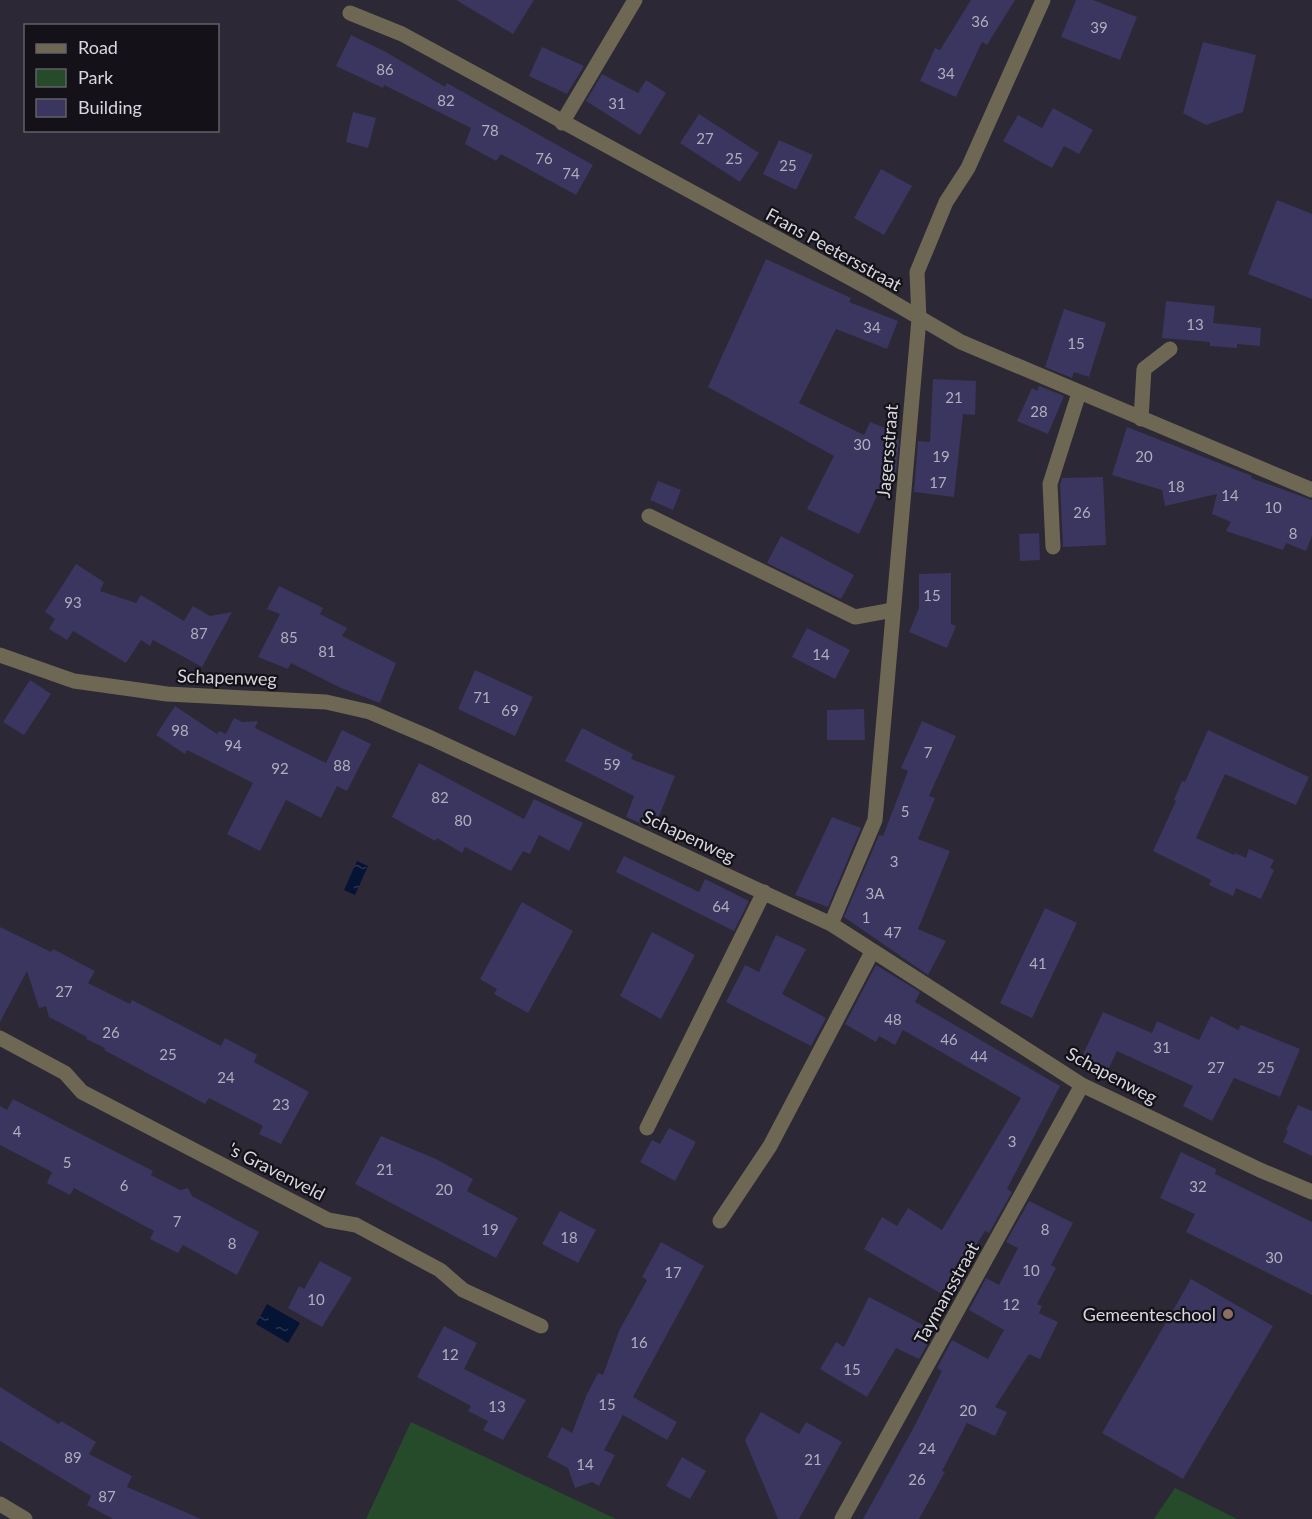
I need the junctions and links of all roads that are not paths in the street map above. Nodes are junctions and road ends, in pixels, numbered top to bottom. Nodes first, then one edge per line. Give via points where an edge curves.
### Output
1 (634, 0) edge
2 (1043, 0) edge
3 (351, 13) dead end
4 (562, 123) junction
5 (919, 319) junction
6 (1170, 349) dead end
7 (1079, 393) junction
8 (1141, 419) junction
9 (1312, 490) edge
10 (649, 516) dead end
11 (1053, 547) dead end
12 (892, 610) junction
13 (0, 655) edge
14 (764, 892) junction
15 (831, 924) junction
16 (872, 951) junction
17 (0, 1038) edge
18 (1082, 1085) junction
19 (647, 1128) dead end
20 (1312, 1192) edge
21 (720, 1221) dead end
22 (541, 1326) dead end
23 (0, 1504) edge
24 (25, 1519) edge
25 (842, 1519) edge

1 - 4 street
2 - 5 street, Jagersstraat via 968,168 946,202 917,272
3 - 4 street, Frans Peetersstraat via 402,34
4 - 5 street, Frans Peetersstraat
5 - 7 street, Frans Peetersstraat via 961,342
5 - 12 street, Jagersstraat
6 - 8 street via 1144,369
7 - 8 street, Frans Peetersstraat
7 - 11 street via 1050,484
8 - 9 street, Frans Peetersstraat
10 - 12 street via 855,617
12 - 15 street, Jagersstraat via 875,820
13 - 14 street, Schapenweg via 74,681 167,694 305,699 370,712
14 - 15 street, Schapenweg
14 - 19 street
15 - 16 street, Schapenweg
16 - 18 street, Schapenweg
16 - 21 street via 770,1146
17 - 22 street, 's Gravenveld via 65,1073 82,1092 328,1220 356,1225 440,1270 463,1290
18 - 20 street, Schapenweg
18 - 25 street, Taymansstraat
23 - 24 street

